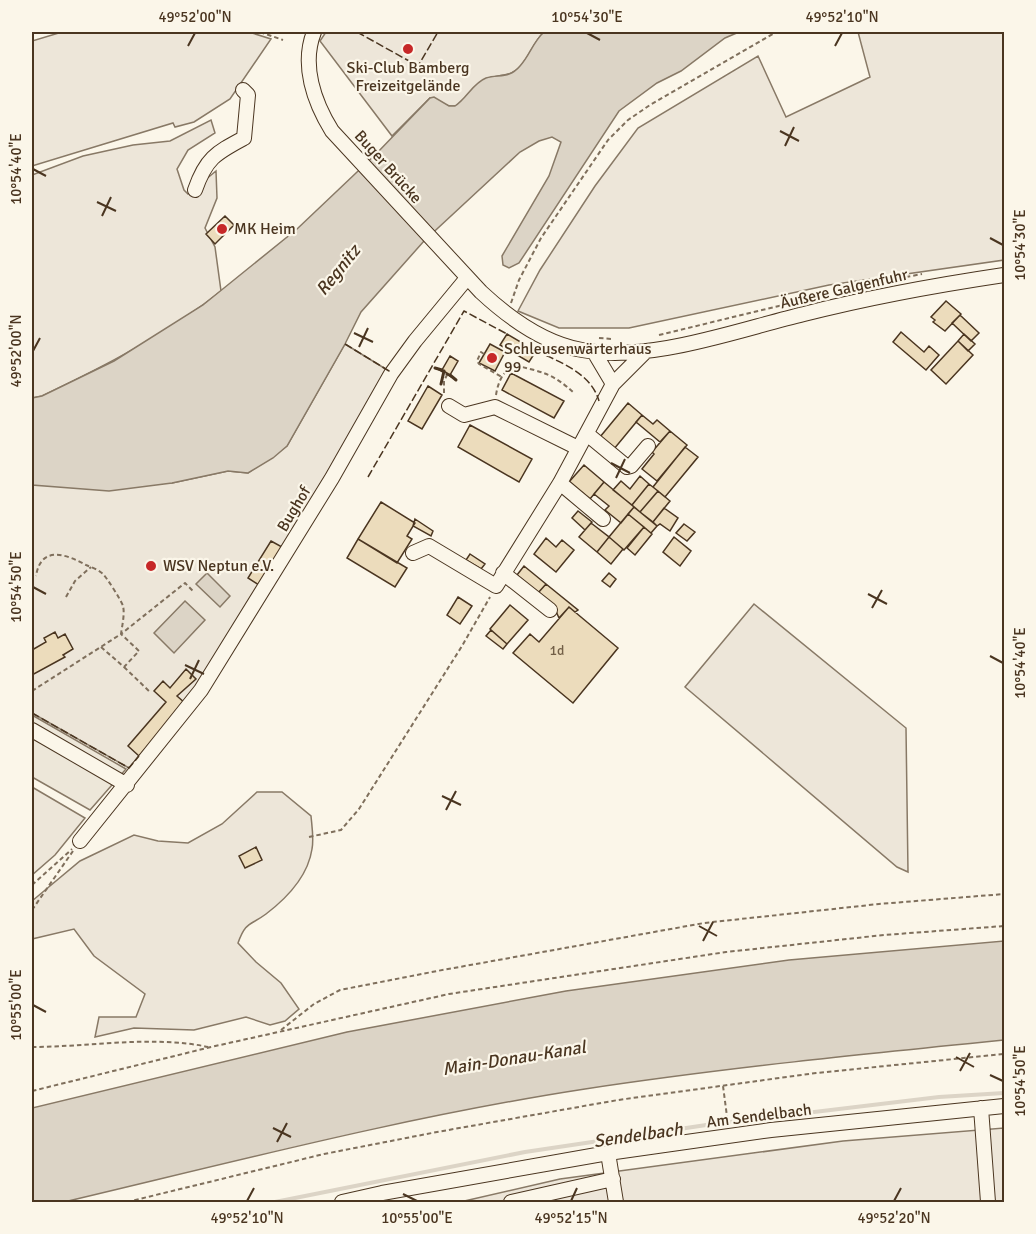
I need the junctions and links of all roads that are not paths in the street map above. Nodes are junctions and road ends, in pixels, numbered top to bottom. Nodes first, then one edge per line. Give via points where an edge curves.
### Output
1 (314, 32) edge
2 (243, 90) dead end
3 (195, 190) dead end
4 (1005, 275) edge
5 (467, 278) junction
6 (594, 352) junction
7 (645, 352) junction
8 (613, 384) junction
9 (449, 406) road end
10 (587, 434) junction
11 (648, 446) dead end
12 (578, 448) junction
13 (560, 483) junction
14 (603, 519) dead end
15 (413, 553) dead end
16 (503, 573) junction
17 (550, 610) dead end
18 (32, 730) edge
19 (127, 785) junction
20 (80, 841) road end
21 (1005, 1107) edge
22 (981, 1108) junction
23 (608, 1153) junction
24 (613, 1179) junction
25 (342, 1203) edge
26 (511, 1203) edge
27 (616, 1203) edge
28 (988, 1203) edge

1 - 5 street, Buger Brücke via 309,66 312,87 332,131
2 - 3 street via 248,95 244,138 221,150 202,169
4 - 7 street, Äußere Galgenfuhr via 806,313
5 - 6 street, Buger Brücke via 505,313 544,337
5 - 19 street, Bughof via 392,374 201,690
6 - 7 street, Äußere Galgenfuhr
6 - 8 street
7 - 8 street
8 - 10 street
9 - 12 street via 464,415 495,407
10 - 11 street via 627,466
10 - 12 street
12 - 13 street
13 - 14 street
13 - 16 street
15 - 16 street via 429,546 495,586
16 - 17 street
18 - 19 street
19 - 20 street, Bughof
21 - 22 street, Am Sendelbach
22 - 23 street, Am Sendelbach via 771,1130
22 - 28 street
23 - 24 street
23 - 25 street, Am Sendelbach via 382,1192
24 - 26 street
24 - 27 street

